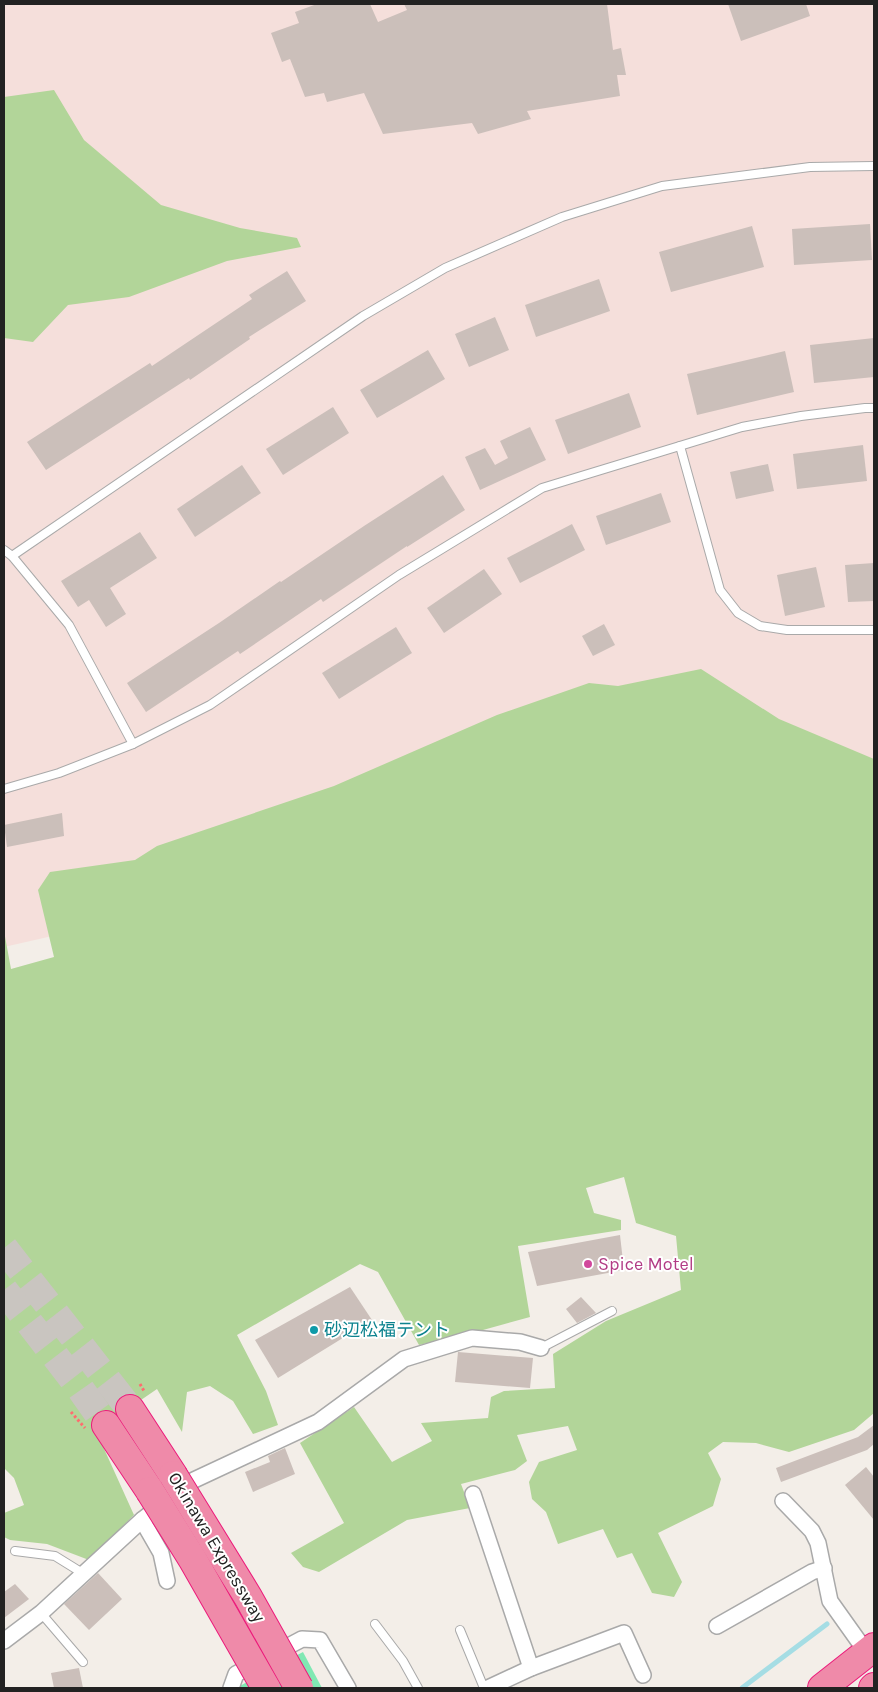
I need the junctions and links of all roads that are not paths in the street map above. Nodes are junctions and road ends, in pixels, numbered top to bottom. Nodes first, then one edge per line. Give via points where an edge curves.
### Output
1 (874, 166) edge
2 (874, 408) edge
3 (680, 446) junction
4 (4, 550) edge
5 (12, 556) junction
6 (874, 630) edge
7 (133, 744) junction
8 (4, 789) edge
9 (612, 1311) dead end
10 (541, 1348) joint
11 (130, 1409) tunnel mouth
12 (106, 1425) tunnel mouth
13 (473, 1494) dead end
14 (783, 1500) dead end
15 (142, 1520) junction
16 (15, 1550) dead end
17 (824, 1568) junction
18 (84, 1574) junction
19 (167, 1581) dead end
20 (41, 1613) junction
21 (375, 1624) dead end
22 (717, 1626) dead end
23 (460, 1630) dead end
24 (4, 1641) edge
25 (870, 1650) edge
26 (83, 1662) dead end
27 (531, 1668) junction
28 (643, 1675) dead end
29 (491, 1687) edge
30 (231, 1688) edge
31 (266, 1688) edge
32 (299, 1688) edge
33 (348, 1688) edge
34 (418, 1688) edge
35 (822, 1688) edge

1 - 5 lane via 810,167 662,186 562,217 445,268 363,316
2 - 3 lane via 742,427
3 - 6 lane via 720,590 738,613 760,626 787,630
3 - 7 lane via 542,488 399,575 210,705
4 - 5 lane
5 - 7 lane via 69,625
7 - 8 lane via 59,773
9 - 10 lane
10 - 15 street via 520,1342 472,1338 404,1359 318,1422 194,1480
11 - 32 highway, Okinawa Expressway, bridge via 248,1597
12 - 31 highway, Okinawa Expressway, bridge via 193,1560
13 - 27 street
14 - 17 street via 812,1531
15 - 18 street
15 - 19 street via 161,1553
16 - 18 lane via 55,1556
17 - 22 street
17 - 25 street via 830,1600
18 - 20 street
20 - 24 street
20 - 26 lane
21 - 34 lane
23 - 29 lane
25 - 35 highway
27 - 28 street via 624,1633
27 - 29 street
30 - 33 street via 236,1674 302,1639 320,1640

